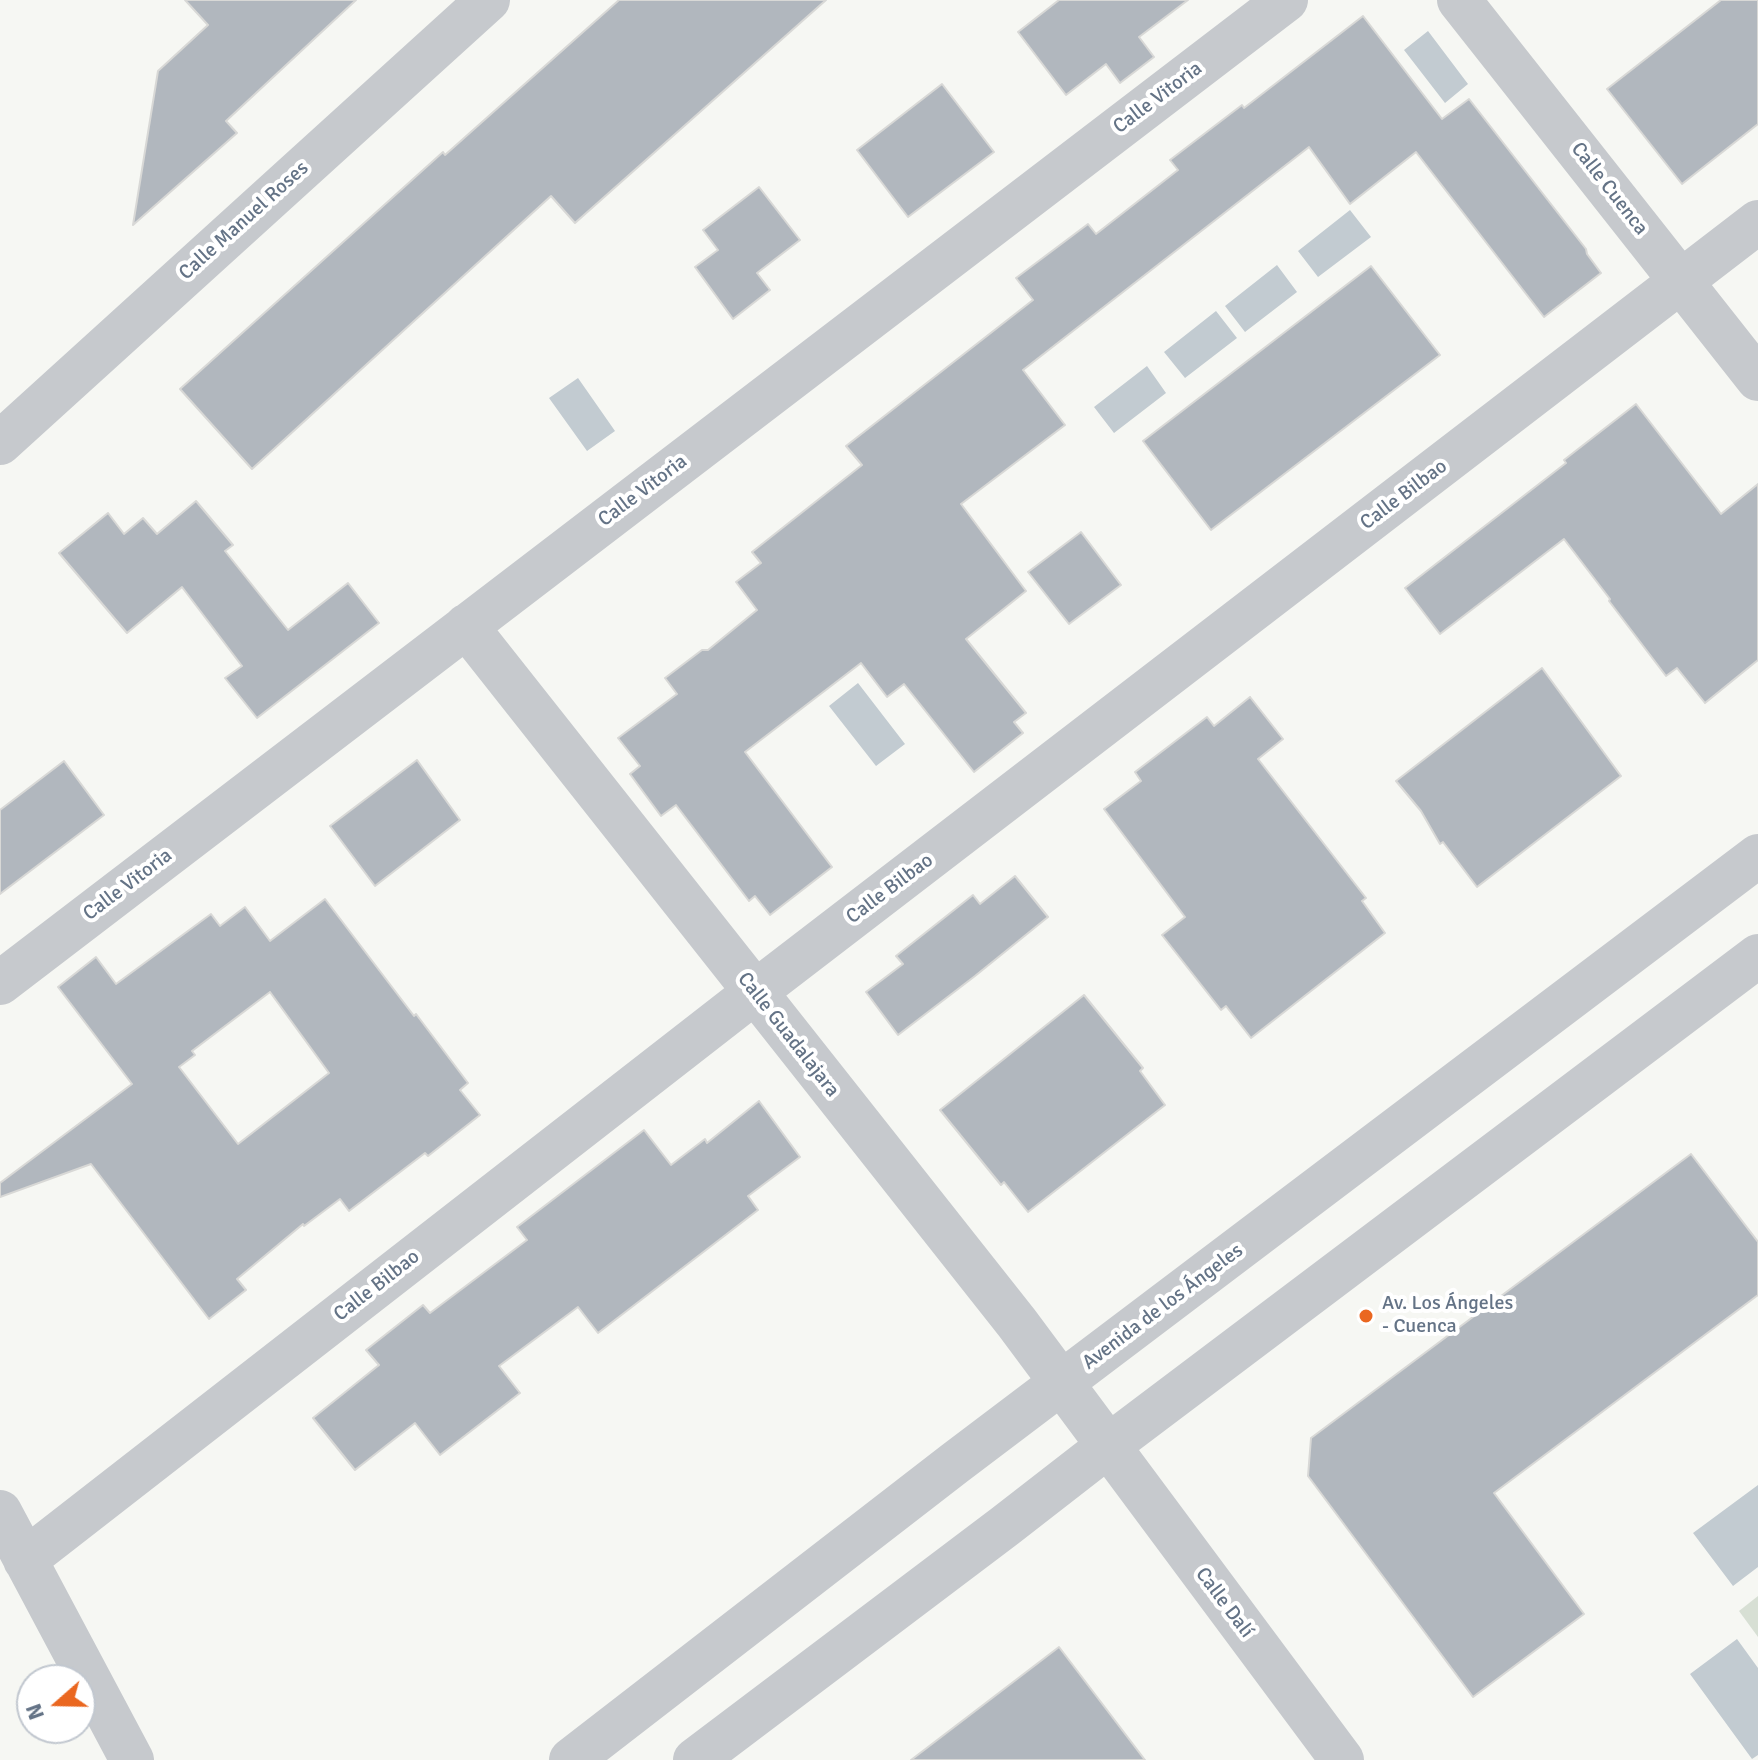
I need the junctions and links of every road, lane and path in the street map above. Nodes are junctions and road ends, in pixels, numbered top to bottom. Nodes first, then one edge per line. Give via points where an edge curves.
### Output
1 (488, 0) edge
2 (1286, 0) edge
3 (1459, 0) edge
4 (1758, 222) edge
5 (1682, 281) junction
6 (1758, 379) edge
7 (0, 443) edge
8 (466, 626) junction
9 (1758, 856) edge
10 (1758, 956) edge
11 (0, 983) edge
12 (755, 992) junction
13 (1062, 1384) junction
14 (1108, 1446) junction
15 (0, 1512) edge
16 (25, 1560) junction
17 (132, 1760) edge
18 (571, 1760) edge
19 (695, 1760) edge
20 (1342, 1760) edge

1 - 7 street, Calle Manuel Roses
2 - 8 street, Calle Vitoria
3 - 5 street, Calle Cuenca
4 - 5 street, Calle Bilbao
5 - 6 street, Calle Cuenca
5 - 12 street, Calle Bilbao
8 - 11 street, Calle Vitoria
8 - 12 street, Calle Guadalajara
9 - 13 street, Avenida de los Ángeles
10 - 14 street
12 - 13 street, Calle Guadalajara
12 - 16 street, Calle Bilbao
13 - 14 street, Calle Guadalajara
13 - 18 street, Avenida de los Ángeles
14 - 19 street
14 - 20 street, Calle Dalí
15 - 16 street
16 - 17 street

